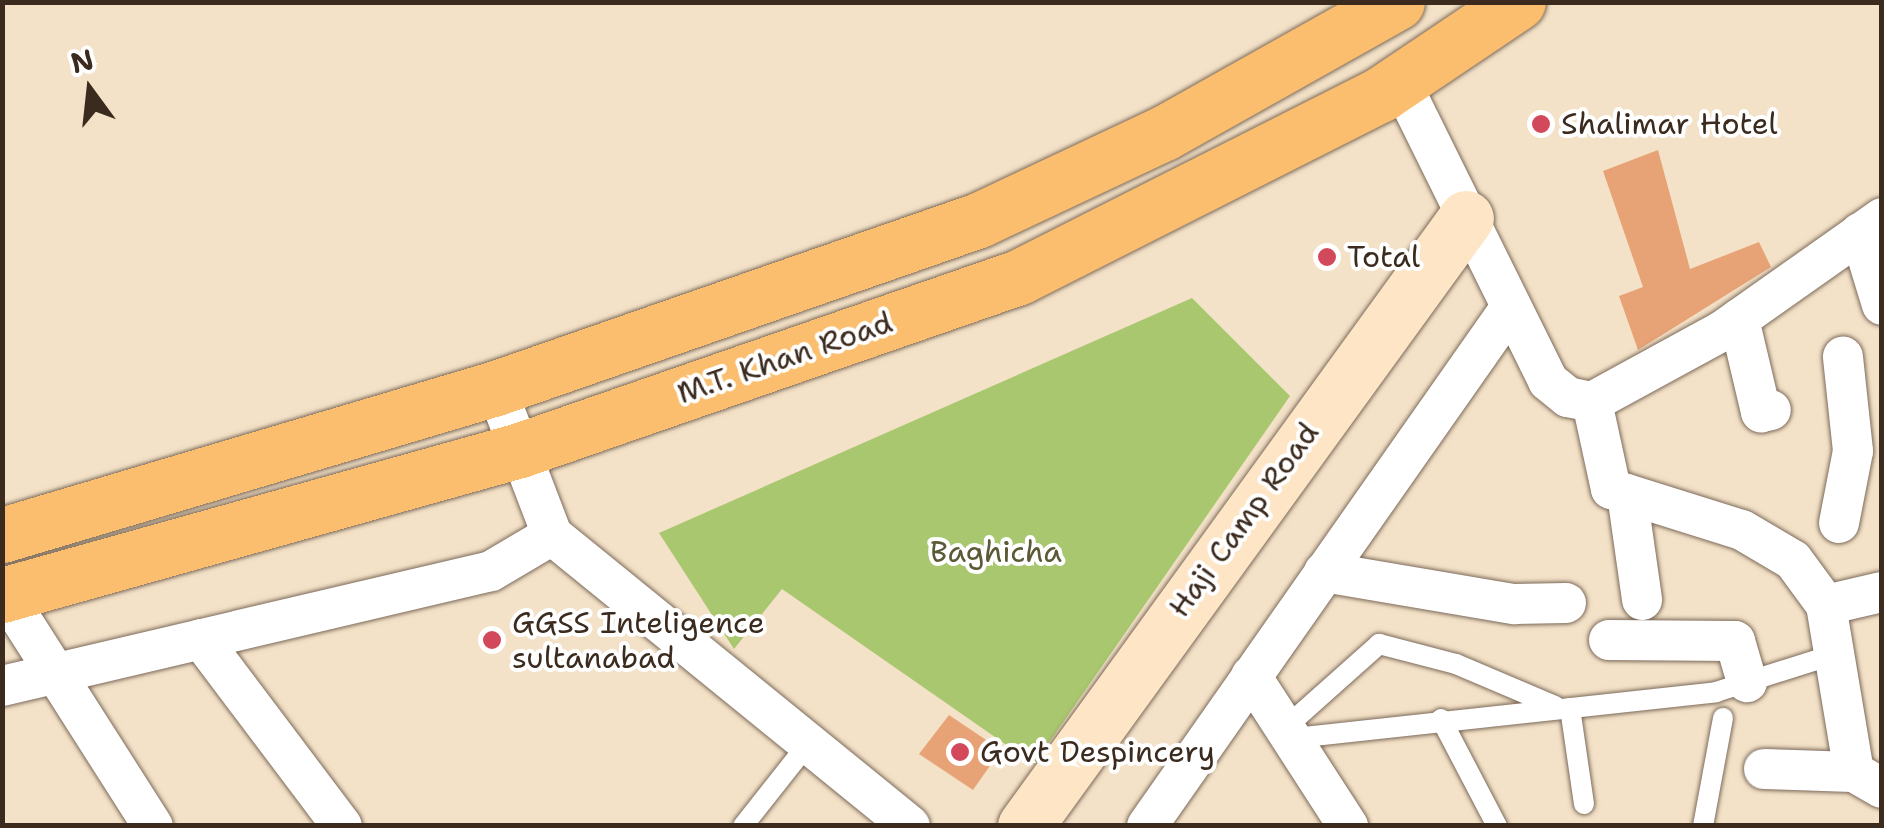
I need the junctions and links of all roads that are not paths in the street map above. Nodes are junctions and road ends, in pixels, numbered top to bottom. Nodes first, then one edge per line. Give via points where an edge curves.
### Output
1 (1397, 2) edge
2 (1518, 2) edge
3 (1400, 81) junction
4 (1466, 218) junction
5 (1870, 226) edge
6 (1882, 305) edge
7 (1511, 306) junction
8 (1739, 319) junction
9 (1843, 358) dead end
10 (496, 388) junction
11 (1592, 402) junction
12 (1772, 410) dead end
13 (520, 450) junction
14 (1867, 452) edge
15 (1627, 494) junction
16 (1839, 523) dead end
17 (2, 535) edge
18 (552, 535) junction
19 (1324, 572) junction
20 (1882, 592) edge
21 (4, 595) edge
22 (1642, 600) dead end
23 (1566, 604) dead end
24 (1826, 605) junction
25 (201, 639) junction
26 (1609, 640) dead end
27 (1832, 655) junction
28 (55, 672) junction
29 (1251, 676) junction
30 (1747, 682) junction
31 (2, 686) edge
32 (1566, 709) junction
33 (1723, 718) dead end
34 (1441, 719) junction
35 (1290, 732) junction
36 (811, 740) junction
37 (1764, 768) dead end
38 (1868, 780) edge
39 (1584, 804) dead end
40 (154, 826) edge
41 (342, 826) edge
42 (743, 826) edge
43 (910, 826) edge
44 (1025, 826) edge
45 (1146, 826) edge
46 (1348, 826) edge
47 (1496, 826) edge
48 (1703, 826) edge

1 - 10 highway via 1164,134 979,220
2 - 3 highway, M.T. Khan Road
3 - 4 street
3 - 13 highway, M.T. Khan Road via 1019,277
4 - 7 street
4 - 44 street, Haji Camp Road
5 - 6 street
5 - 8 street
7 - 11 street via 1548,381
7 - 19 street
8 - 11 street
8 - 12 street via 1761,412
9 - 14 street
10 - 13 street
10 - 17 highway
11 - 15 street via 1611,489
13 - 18 street
13 - 21 highway, M.T. Khan Road
14 - 16 street
15 - 22 street
15 - 24 street via 1742,530 1793,560
18 - 25 street via 491,571
18 - 36 street
19 - 23 street via 1514,604
19 - 29 street
20 - 24 street
21 - 28 street
24 - 27 street
25 - 28 street
25 - 41 street
26 - 30 street via 1735,640
27 - 30 lane
27 - 38 street
28 - 31 street
28 - 40 street
29 - 35 street
29 - 45 street
30 - 32 lane
32 - 34 lane
32 - 35 lane via 1456,664 1379,644
32 - 39 lane
33 - 48 lane
34 - 35 lane
34 - 47 lane
35 - 46 street
36 - 42 lane
36 - 43 street
37 - 38 street

